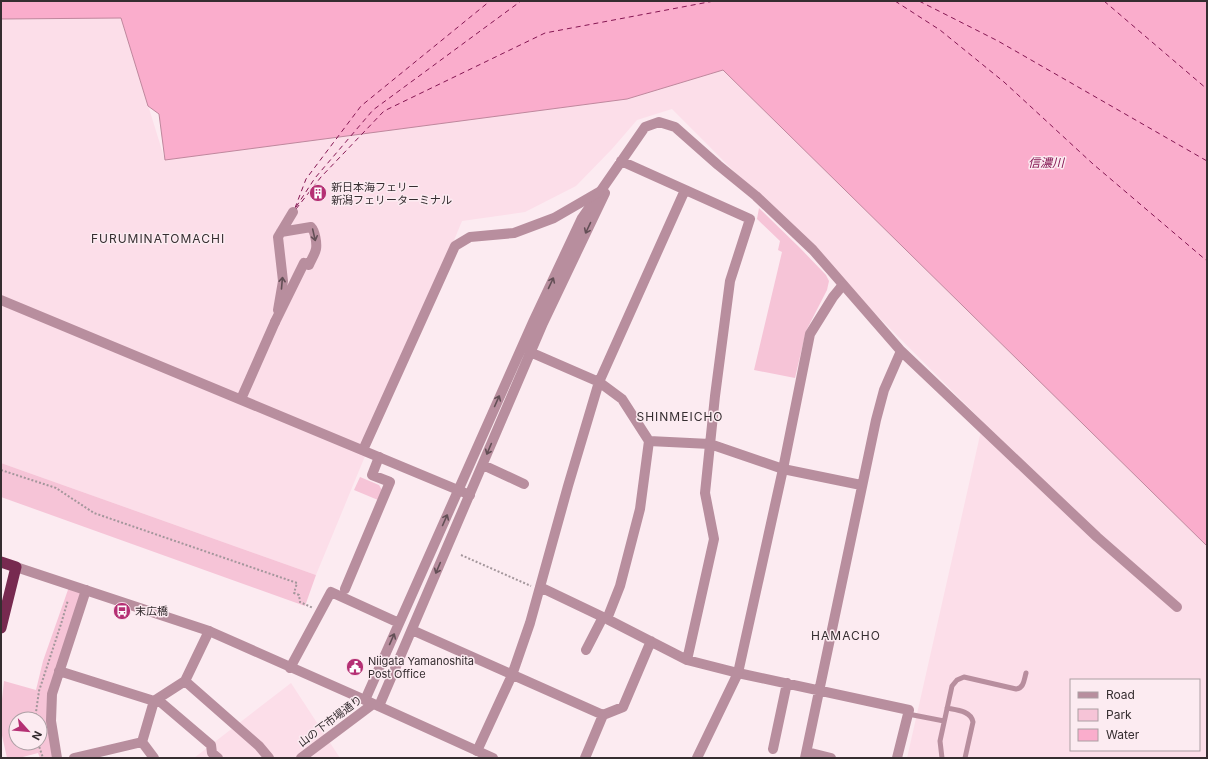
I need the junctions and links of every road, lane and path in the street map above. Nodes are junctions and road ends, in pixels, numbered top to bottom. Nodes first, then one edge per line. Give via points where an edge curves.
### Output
1 (619, 164) junction
2 (685, 190) junction
3 (599, 192) junction
4 (293, 212) dead end
5 (281, 232) junction
6 (842, 286) junction
7 (1, 300) edge
8 (275, 322) junction
9 (900, 351) junction
10 (530, 352) junction
11 (599, 382) junction
12 (241, 399) junction
13 (649, 442) junction
14 (710, 444) junction
15 (363, 450) junction
16 (380, 457) junction
17 (483, 465) junction
18 (783, 469) junction
19 (1, 470) edge
20 (524, 484) dead end
21 (861, 485) junction
22 (458, 490) junction
23 (470, 495) junction
24 (461, 555) dead end
25 (1, 562) edge
26 (16, 567) junction
27 (540, 588) junction
28 (345, 589) dead end
29 (86, 590) junction
30 (68, 600) dead end
31 (1177, 607) dead end
32 (321, 611) junction
33 (605, 618) junction
34 (399, 623) junction
35 (1, 628) edge
36 (412, 630) junction
37 (209, 632) junction
38 (651, 641) junction
39 (586, 650) dead end
40 (687, 660) junction
41 (290, 668) junction
42 (59, 671) junction
43 (738, 673) junction
44 (1026, 673) dead end
45 (512, 675) junction
46 (185, 681) junction
47 (786, 684) junction
48 (819, 691) junction
49 (156, 700) junction
50 (372, 703) junction
51 (947, 708) junction
52 (36, 711) edge
53 (908, 714) junction
54 (603, 715) junction
55 (944, 721) junction
56 (142, 742) junction
57 (773, 749) dead end
58 (477, 751) junction
59 (806, 755) edge
60 (699, 757) edge
61 (57, 758) edge
62 (74, 758) edge
63 (154, 758) edge
64 (218, 758) edge
65 (269, 758) edge
66 (303, 758) edge
67 (493, 758) edge
68 (585, 758) edge
69 (831, 758) edge
70 (897, 758) edge
71 (942, 758) edge
72 (965, 758) edge

1 - 2 street
1 - 3 street
1 - 6 street via 645,127 660,122 675,127 756,196 813,250
1 -> 10 street
2 - 11 street
2 - 14 street via 750,219 730,281
3 - 15 street via 554,218 514,233 470,237 454,246
22 -> 3 street via 582,218
4 - 5 street
8 -> 5 street via 283,281 278,237
5 -> 8 street via 311,227 315,234 316,249 309,265 304,263
6 - 9 street
6 - 18 street via 810,334
7 - 12 street
8 - 12 street
9 - 21 street via 884,390
9 - 31 street via 1097,537
10 - 11 street
10 -> 17 street
11 - 13 street via 622,399
11 - 27 street
12 - 15 street
13 - 14 street
13 - 33 street via 640,509 620,586
14 - 18 street
14 - 40 street via 705,493 714,539
15 - 16 street
16 - 22 street
16 - 28 street via 372,475 390,482
17 - 20 street
17 - 23 street
18 - 21 street
18 - 43 street
19 - 32 path via 56,488 94,513 297,584 294,593 299,595 300,602
21 - 48 street
22 - 23 street
34 -> 22 street
23 -> 36 street
24 - 27 path
25 - 26 highway
26 - 29 street
26 - 35 highway
27 - 33 street
27 - 45 street
29 - 37 street
29 - 42 street
30 - 52 path via 38,691
32 - 34 street via 331,592
32 - 41 street
33 - 38 street
33 - 39 street
50 -> 34 street
36 - 45 street
36 - 50 street
37 - 41 street
37 - 46 street
38 - 40 street
38 - 54 street via 623,707
40 - 43 street
41 - 50 street
42 - 49 street
42 - 61 street via 52,694 51,721
43 - 47 street
43 - 60 street
44 - 51 lane via 1023,685 1016,689 960,678 952,686
45 - 54 street
45 - 58 street
46 - 49 street
46 - 65 street via 259,746
47 - 48 street
47 - 57 street
48 - 53 street via 909,710
48 - 59 street
49 - 56 street
49 - 64 street via 211,745 212,752
50 - 58 street
50 - 66 street, 山の下市場通り
51 - 55 lane
51 - 72 lane via 964,712 972,718
53 - 55 lane
53 - 70 street
54 - 68 street
55 - 71 lane via 940,741
56 - 62 street
56 - 63 street
58 - 67 street
59 - 69 street

